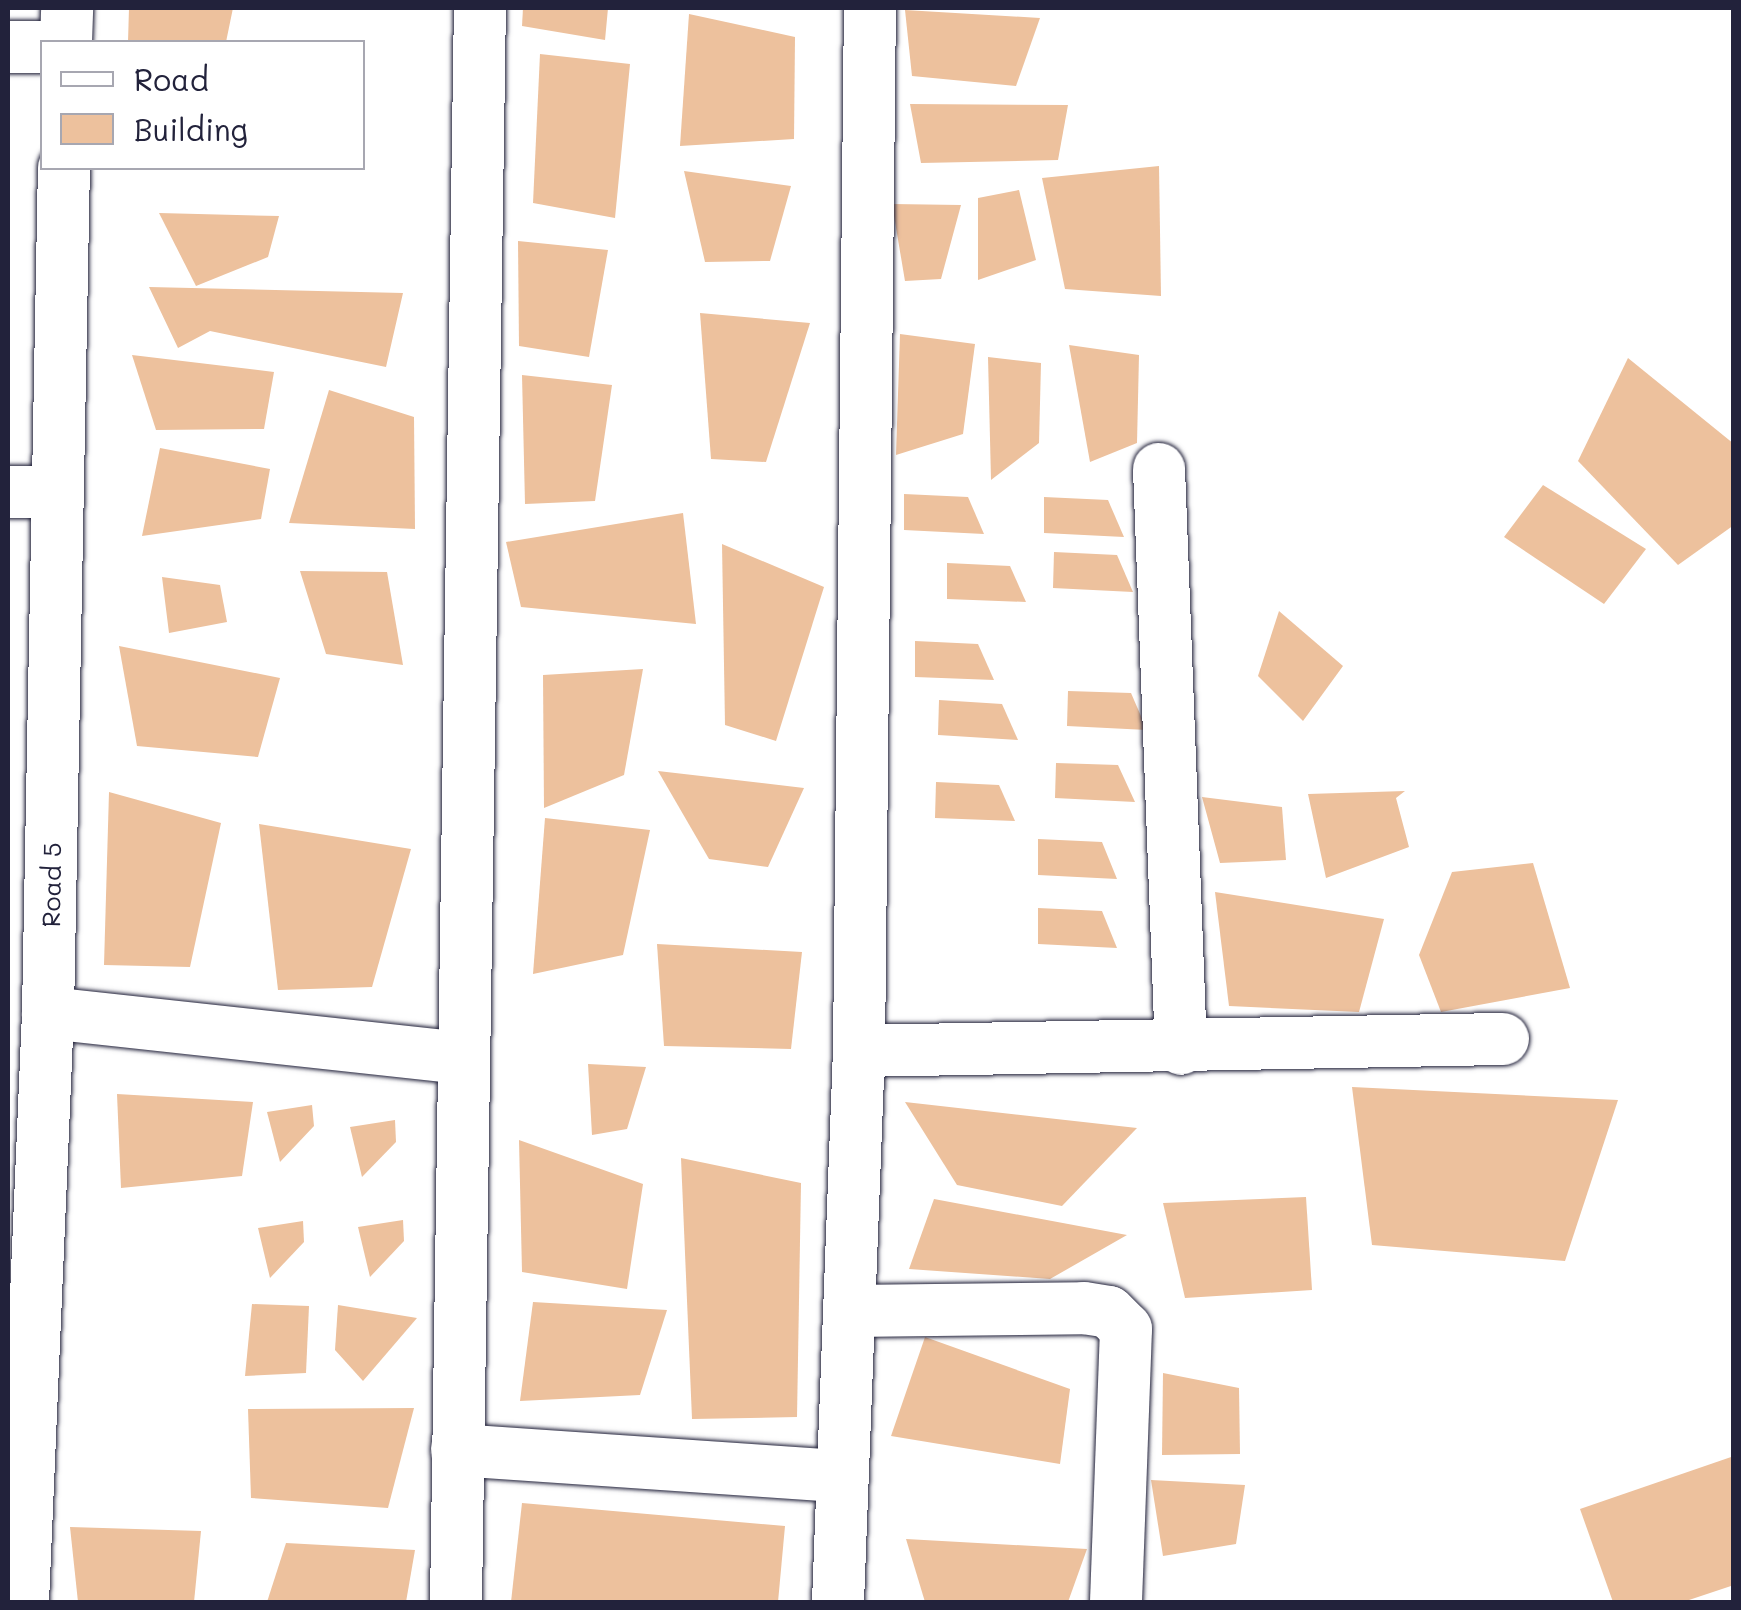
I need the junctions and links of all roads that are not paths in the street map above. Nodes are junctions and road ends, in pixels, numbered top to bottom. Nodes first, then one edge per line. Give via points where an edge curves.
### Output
1 (67, 8) edge
2 (480, 8) edge
3 (870, 8) edge
4 (66, 40) edge
5 (8, 47) edge
6 (40, 48) edge
7 (64, 170) edge
8 (1159, 469) dead end
9 (33, 492) edge
10 (48, 1013) junction
11 (1502, 1039) dead end
12 (1181, 1049) junction
13 (859, 1050) junction
14 (461, 1058) junction
15 (850, 1311) junction
16 (457, 1450) junction
17 (841, 1476) junction
18 (23, 1602) edge
19 (456, 1602) edge
20 (838, 1602) edge
21 (1116, 1602) edge

1 - 4 street
2 - 14 street
3 - 13 street
5 - 6 street
7 - 9 street, Road 5
8 - 12 street
9 - 10 street, Road 5
10 - 14 street
10 - 18 street, Road 5
11 - 12 street
12 - 13 street
13 - 15 street
14 - 16 street
15 - 17 street
15 - 21 street via 1084,1308 1109,1312 1126,1328
16 - 17 street
16 - 19 street
17 - 20 street

